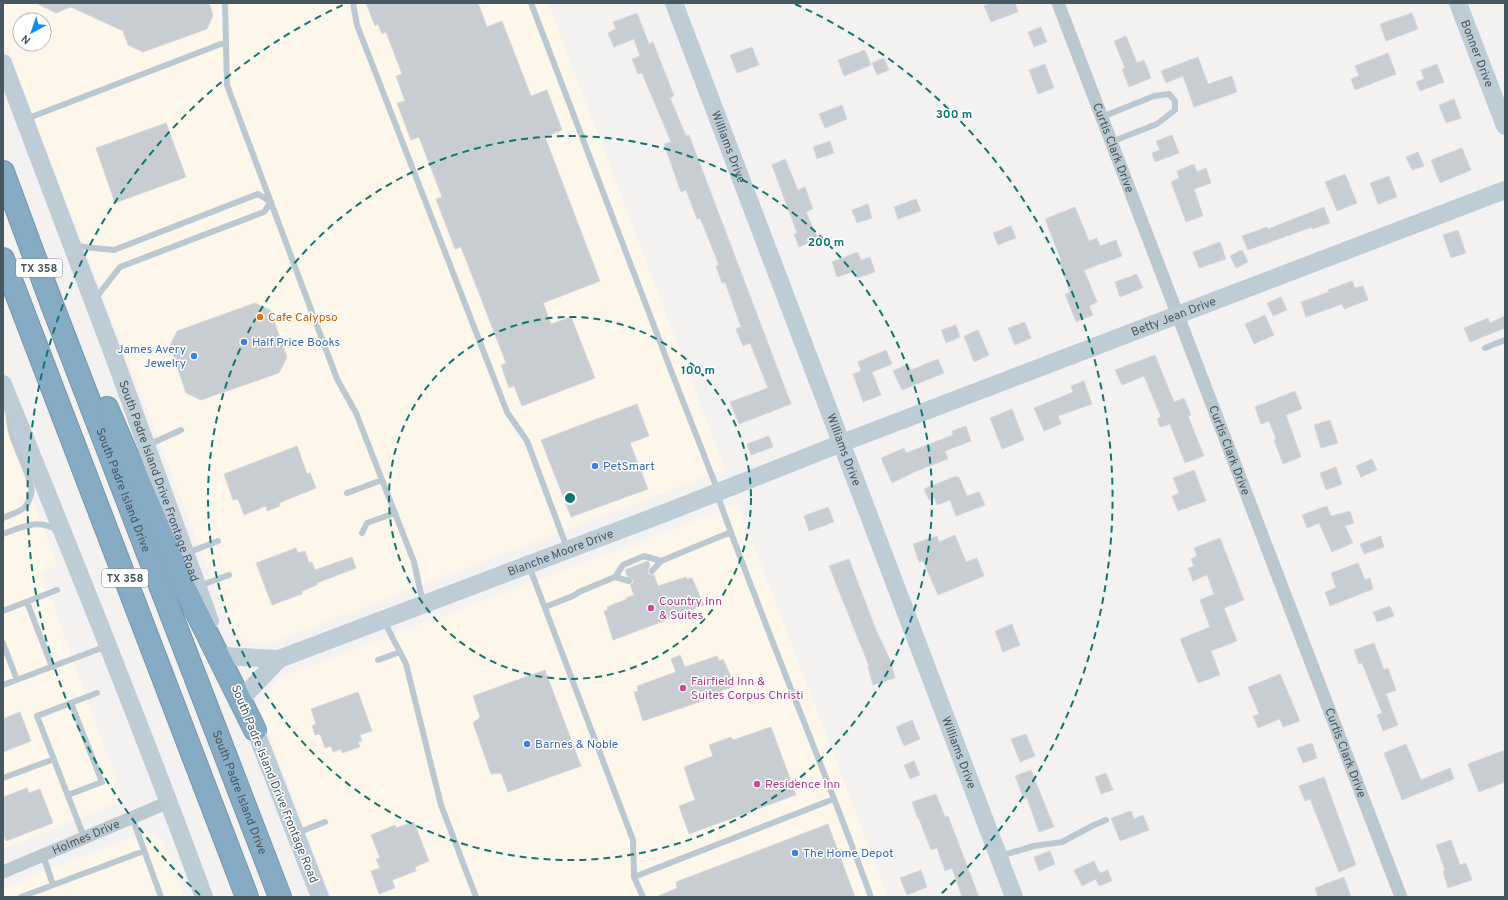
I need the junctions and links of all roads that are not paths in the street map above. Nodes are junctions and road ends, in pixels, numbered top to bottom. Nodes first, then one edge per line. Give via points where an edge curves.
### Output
1 (225, 3) edge
2 (353, 3) edge
3 (531, 3) edge
4 (674, 3) edge
5 (1058, 3) edge
6 (1458, 3) edge
7 (226, 42) junction
8 (3, 64) edge
9 (1102, 118) junction
10 (24, 119) junction
11 (1505, 126) edge
12 (1111, 142) junction
13 (3, 172) edge
14 (1505, 190) edge
15 (271, 202) junction
16 (72, 246) junction
17 (3, 259) edge
18 (93, 302) junction
19 (53, 307) junction
20 (1177, 315) junction
21 (1505, 340) edge
22 (1485, 348) dead end
23 (6, 392) edge
24 (181, 430) dead end
25 (842, 443) junction
26 (146, 446) junction
27 (382, 480) junction
28 (717, 492) junction
29 (346, 493) dead end
30 (395, 513) junction
31 (3, 518) edge
32 (731, 532) junction
33 (63, 533) junction
34 (362, 533) dead end
35 (3, 534) edge
36 (218, 541) dead end
37 (568, 549) junction
38 (185, 553) junction
39 (661, 561) junction
40 (529, 564) junction
41 (652, 571) dead end
42 (229, 575) dead end
43 (615, 576) junction
44 (629, 581) dead end
45 (198, 586) junction
46 (57, 590) dead end
47 (27, 602) junction
48 (423, 604) junction
49 (545, 607) junction
50 (3, 611) edge
51 (384, 619) junction
52 (3, 644) edge
53 (108, 645) junction
54 (400, 652) junction
55 (223, 656) junction
56 (279, 659) junction
57 (378, 660) dead end
58 (52, 667) junction
59 (17, 680) junction
60 (3, 685) edge
61 (97, 694) dead end
62 (242, 698) junction
63 (71, 703) junction
64 (255, 730) junction
65 (54, 758) junction
66 (3, 778) edge
67 (68, 795) junction
68 (834, 799) junction
69 (169, 802) junction
70 (132, 817) junction
71 (1106, 820) dead end
72 (325, 822) dead end
73 (295, 833) junction
74 (84, 838) junction
75 (144, 851) junction
76 (43, 855) junction
77 (998, 857) junction
78 (3, 872) edge
79 (634, 877) junction
80 (53, 885) junction
81 (21, 897) edge
82 (161, 897) edge
83 (204, 897) edge
84 (246, 897) edge
85 (280, 897) edge
86 (320, 897) edge
87 (476, 897) edge
88 (643, 897) edge
89 (871, 897) edge
90 (1014, 897) edge
91 (1401, 897) edge

1 - 7 lane
2 - 37 lane via 357,25 507,412 527,441
3 - 28 lane
4 - 25 street, Williams Drive
5 - 9 street, Curtis Clark Drive
6 - 11 street, Bonner Drive
7 - 10 lane
7 - 15 lane via 227,85
8 - 10 street, South Padre Island Drive Frontage Road
9 - 12 street, Curtis Clark Drive
9 - 12 lane via 1154,96 1169,94 1175,101 1175,110 1157,124
10 - 16 street, South Padre Island Drive Frontage Road
12 - 20 street, Curtis Clark Drive
13 - 19 highway, South Padre Island Drive / TX 358
14 - 20 street, Betty Jean Drive
15 - 16 lane via 258,194 114,250
15 - 18 lane via 264,212 120,267
15 - 27 lane via 337,379 356,413
16 - 18 street, South Padre Island Drive Frontage Road
17 - 84 highway, TX 358
18 - 26 street, South Padre Island Drive Frontage Road
19 - 64 highway via 90,368 184,587
19 - 85 highway, South Padre Island Drive / TX 358
20 - 25 street, Betty Jean Drive
20 - 91 street, Curtis Clark Drive
21 - 22 lane
23 - 31 lane via 8,423 32,488 30,500 24,508
23 - 33 street
24 - 26 lane
25 - 28 street, Blanche Moore Drive
25 - 77 street, Williams Drive
26 - 38 street, South Padre Island Drive Frontage Road
27 - 29 lane
27 - 30 lane
28 - 32 lane
28 - 37 street, Blanche Moore Drive
30 - 34 lane via 367,523
30 - 48 lane via 414,562
32 - 39 lane
32 - 68 lane
33 - 35 lane via 45,524 36,523
33 - 53 street
36 - 38 lane
37 - 40 street, Blanche Moore Drive
38 - 45 street, South Padre Island Drive Frontage Road
39 - 41 lane
39 - 43 lane via 644,556 624,565
40 - 48 street, Blanche Moore Drive
40 - 49 lane
42 - 45 lane
43 - 44 lane
43 - 49 lane
45 - 55 street, South Padre Island Drive Frontage Road
46 - 47 lane
47 - 50 lane
47 - 58 lane
48 - 51 street, Blanche Moore Drive
49 - 79 lane via 633,840
51 - 54 lane
51 - 56 street, Blanche Moore Drive
52 - 59 lane
53 - 58 lane
53 - 69 street
54 - 57 lane
54 - 87 lane via 406,664 441,805
55 - 56 street, Blanche Moore Drive
55 - 62 street, South Padre Island Drive Frontage Road
56 - 62 street, Blanche Moore Drive
58 - 59 lane
59 - 60 lane
61 - 63 lane
62 - 64 street, South Padre Island Drive Frontage Road
63 - 65 lane via 37,716
63 - 67 lane via 102,782
64 - 73 street, South Padre Island Drive Frontage Road
65 - 66 lane
65 - 67 lane
67 - 74 lane
68 - 79 lane
68 - 89 lane
69 - 70 street, Holmes Drive
69 - 83 street
70 - 74 street, Holmes Drive
70 - 75 lane
71 - 77 lane via 1062,842 1034,846
72 - 73 lane
73 - 86 street, South Padre Island Drive Frontage Road
74 - 76 street, Holmes Drive
75 - 80 lane
75 - 82 lane
76 - 78 street, Holmes Drive
76 - 80 lane
77 - 90 street, Williams Drive
79 - 88 lane
80 - 81 lane

